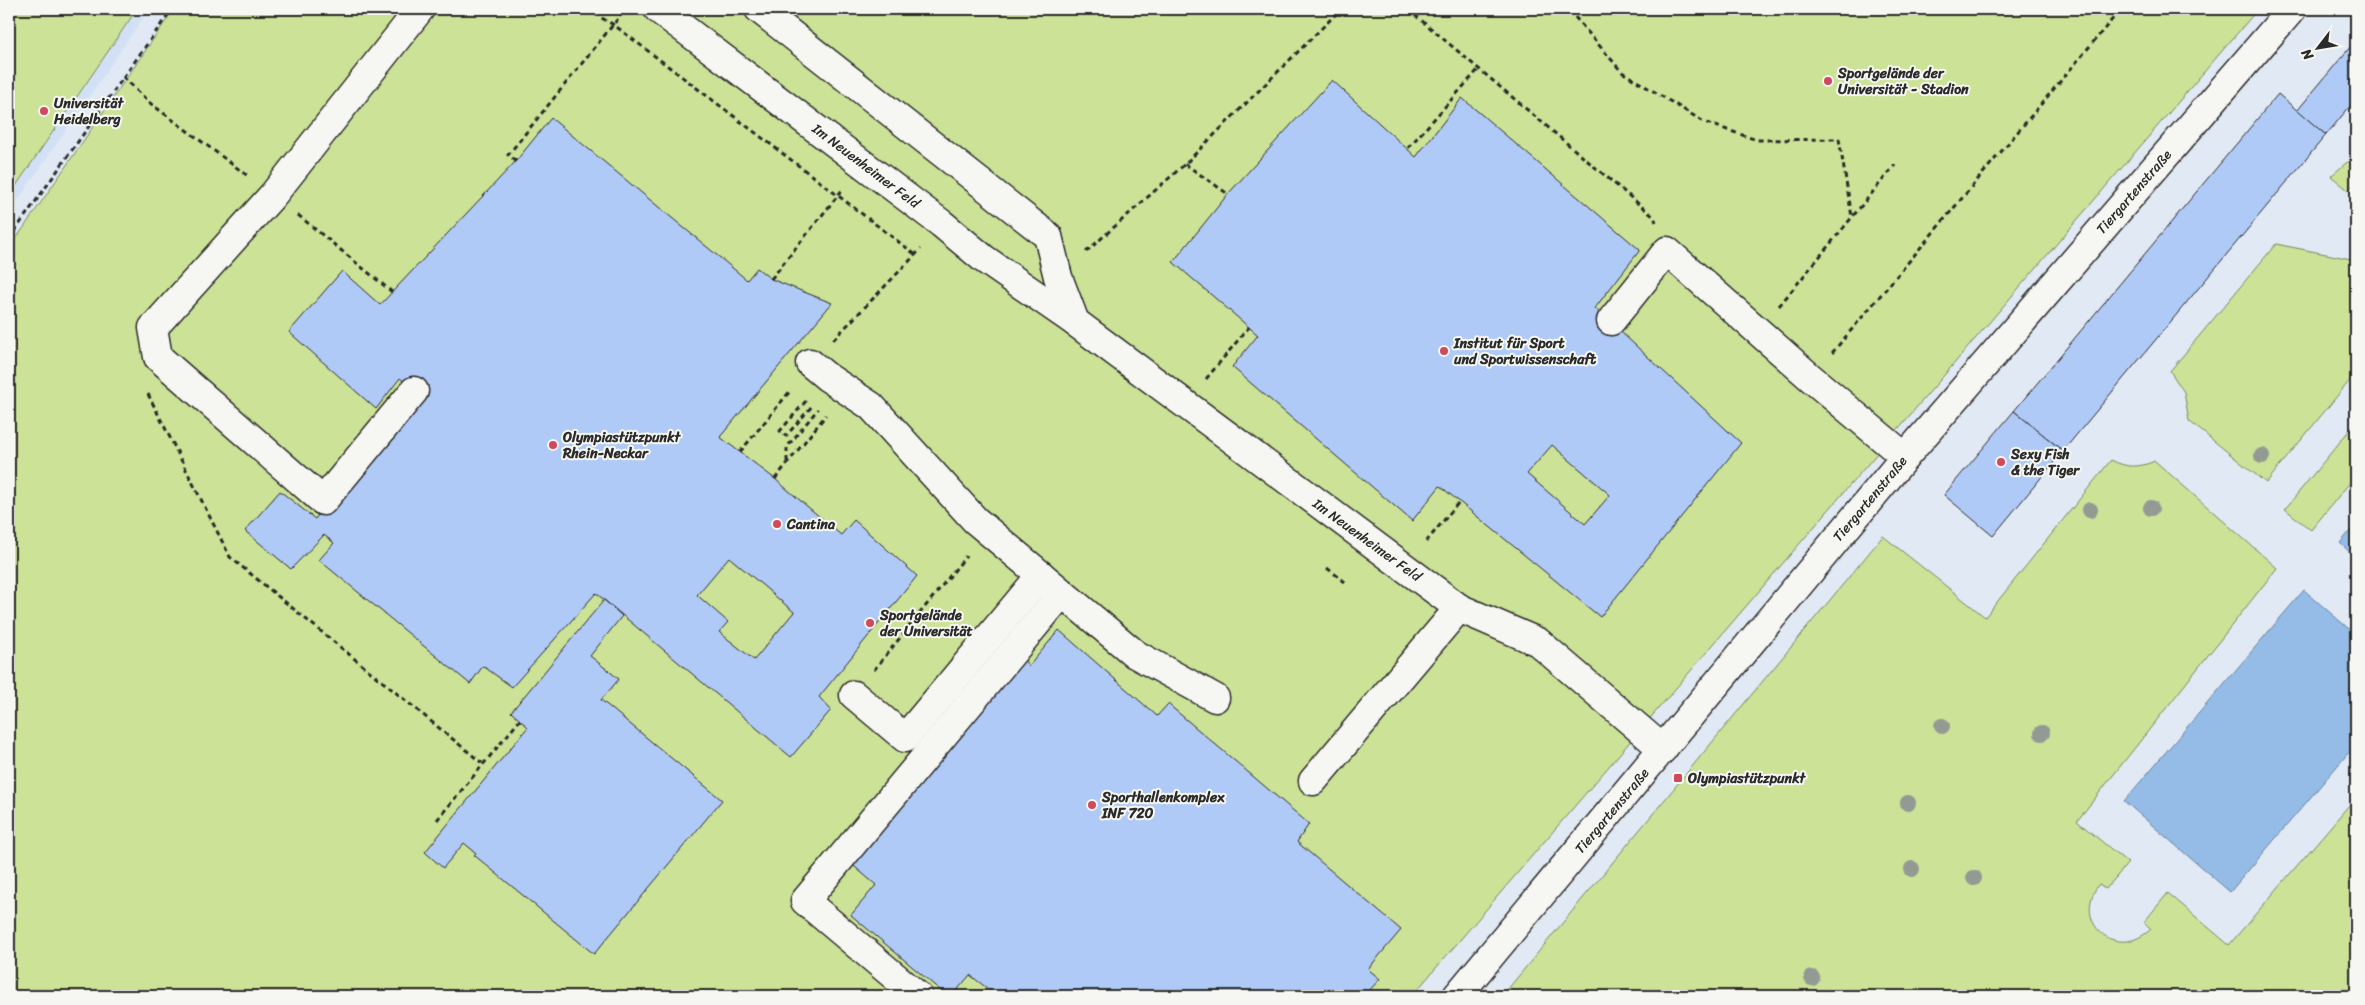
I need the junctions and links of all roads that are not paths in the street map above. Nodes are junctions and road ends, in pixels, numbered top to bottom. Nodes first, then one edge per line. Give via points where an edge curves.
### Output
1 (420, 9) edge
2 (658, 9) edge
3 (759, 9) edge
4 (2292, 9) edge
5 (1611, 321) dead end
6 (1075, 322) junction
7 (819, 370) road end
8 (414, 391) dead end
9 (1905, 457) junction
10 (1041, 575) junction
11 (1062, 593) junction
12 (1460, 608) junction
13 (854, 695) road end
14 (1215, 698) dead end
15 (1663, 749) junction
16 (1313, 781) dead end
17 (918, 996) edge
18 (1457, 996) edge

1 - 8 street via 272,195 153,328 158,357 323,501
2 - 6 street, Im Neuenheimer Feld via 984,259
3 - 6 street via 1048,236 1058,277
4 - 9 street, Tiergartenstraße
5 - 9 street via 1667,251
6 - 12 street, Im Neuenheimer Feld
7 - 10 street via 871,406 975,520
9 - 15 street, Tiergartenstraße
10 - 11 street
10 - 13 street via 906,738
11 - 14 street via 1135,654
11 - 17 street via 805,901
12 - 15 street, Im Neuenheimer Feld via 1538,642
12 - 16 street
15 - 18 street, Tiergartenstraße

